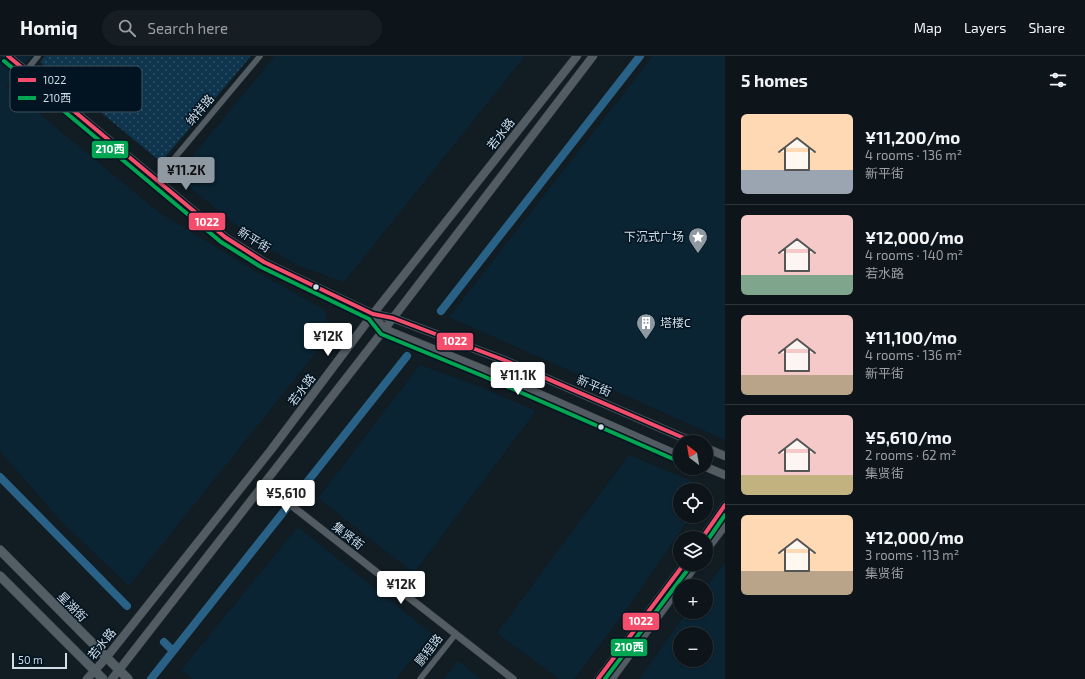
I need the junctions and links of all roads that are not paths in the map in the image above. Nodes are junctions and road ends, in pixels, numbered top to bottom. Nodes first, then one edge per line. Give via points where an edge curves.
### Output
1 (8, 56) edge
2 (38, 56) edge
3 (260, 56) edge
4 (578, 56) edge
5 (593, 56) edge
6 (20, 66) edge
7 (30, 66) edge
8 (76, 112) edge
9 (157, 179) junction
10 (373, 314) junction
11 (393, 318) junction
12 (384, 329) junction
13 (677, 435) edge
14 (713, 451) edge
15 (673, 453) edge
16 (725, 456) edge
17 (713, 470) edge
18 (725, 475) edge
19 (264, 484) junction
20 (725, 505) edge
21 (725, 526) edge
22 (707, 531) edge
23 (713, 542) edge
24 (0, 550) edge
25 (679, 571) edge
26 (692, 571) edge
27 (0, 576) edge
28 (685, 579) edge
29 (673, 596) edge
30 (454, 635) junction
31 (106, 658) junction
32 (120, 670) junction
33 (95, 671) junction
34 (87, 679) edge
35 (103, 679) edge
36 (112, 679) edge
37 (128, 679) edge
38 (420, 679) edge
39 (513, 679) edge
40 (598, 679) edge
41 (612, 679) edge

1 - 6 main road, 新平街
2 - 7 street
3 - 9 street, 纳祥路
4 - 10 main road, 若水路
5 - 11 main road, 若水路
8 - 9 main road, 新平街
9 - 10 main road, 新平街 via 225,237 264,262
10 - 11 main road, 新平街
10 - 12 main road, 新平街
10 - 31 main road, 若水路 via 271,450
11 - 12 main road, 若水路
11 - 13 main road, 新平街 via 504,360
12 - 15 main road via 485,370
12 - 19 main road, 若水路
14 - 16 main road
17 - 18 main road
19 - 30 street, 集贤街
19 - 32 main road, 若水路
20 - 22 street
21 - 23 street
24 - 31 main road, 星湖街
25 - 40 street
26 - 28 street
27 - 33 main road
29 - 41 street
30 - 38 street, 鹏程路
30 - 39 street, 集贤街
31 - 32 main road, 星湖街
31 - 33 main road, 若水路
32 - 36 main road, 若水路
32 - 37 main road, 星湖街
33 - 34 main road, 若水路
33 - 35 main road

